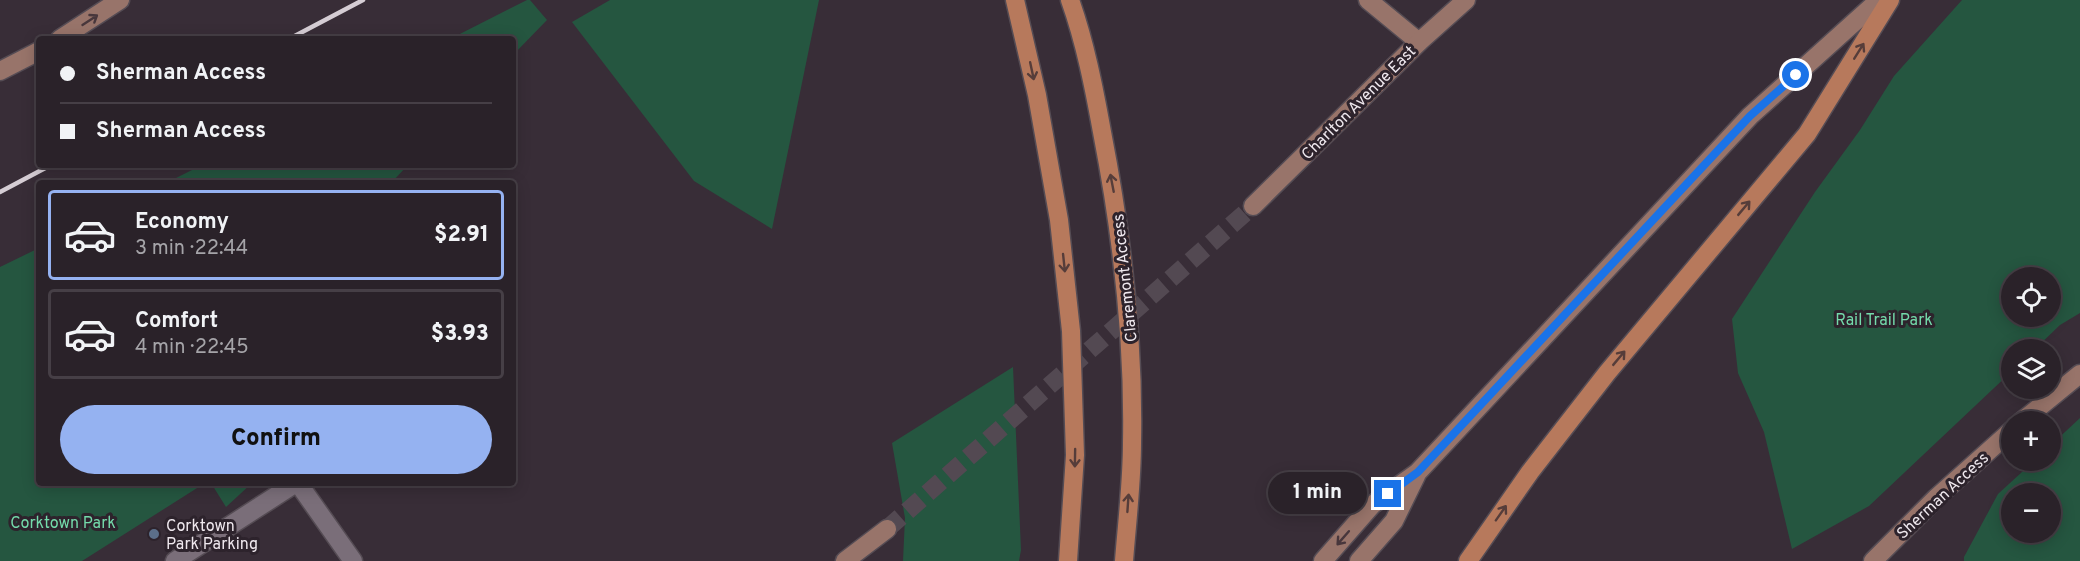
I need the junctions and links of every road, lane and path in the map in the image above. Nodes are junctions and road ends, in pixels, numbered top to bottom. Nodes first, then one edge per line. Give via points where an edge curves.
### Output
1 (120, 0) edge
2 (1070, 0) edge
3 (1368, 0) edge
4 (1466, 0) edge
5 (1879, 0) edge
6 (1890, 0) edge
7 (1017, 7) edge
8 (65, 36) edge
9 (1419, 42) junction
10 (36, 52) edge
11 (1, 69) edge
12 (1253, 206) tunnel mouth
13 (2080, 374) edge
14 (2035, 411) edge
15 (2001, 440) edge
16 (1418, 472) junction
17 (292, 486) edge
18 (299, 486) edge
19 (888, 529) tunnel mouth
20 (175, 561) edge
21 (353, 561) edge
22 (845, 561) edge
23 (1068, 561) edge
24 (1124, 561) edge
25 (1323, 561) edge
26 (1359, 561) edge
27 (1468, 561) edge
28 (1873, 561) edge

8 -> 1 main road
24 -> 2 main road, Claremont Access via 1132,446 1132,364 1124,271 1117,206 1096,99
3 - 9 main road
4 - 9 main road, Charlton Avenue East
5 - 16 main road via 1750,116
27 -> 6 main road via 1530,472 1607,373 1807,134
7 -> 23 main road via 1059,220 1071,331 1075,455
9 - 12 main road, Charlton Avenue East
10 - 11 main road
13 - 14 main road
15 - 28 main road, Sherman Access
16 -> 25 main road via 1372,505
16 - 26 main road via 1394,521
17 - 20 street
18 - 21 street
19 - 22 main road

